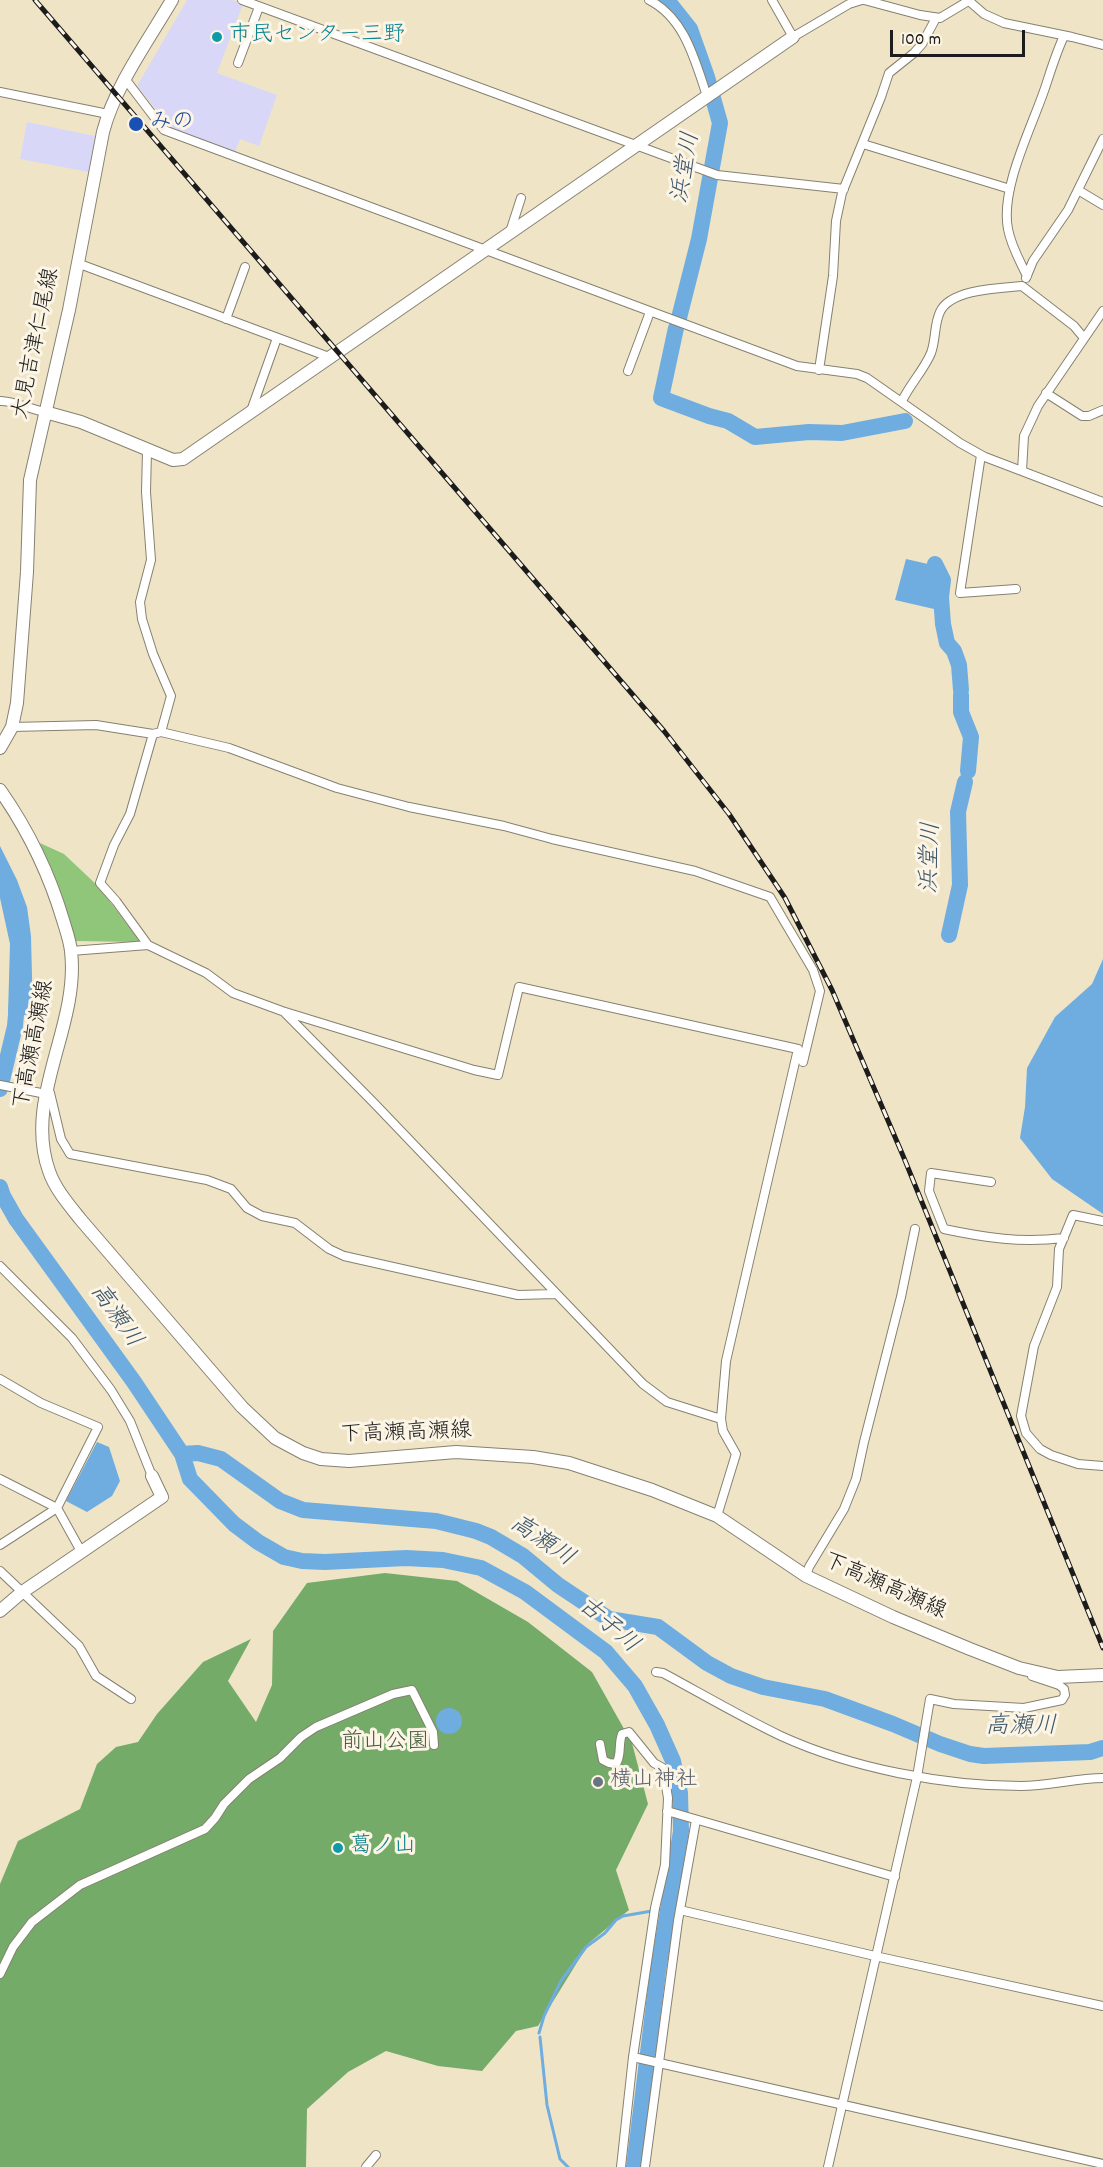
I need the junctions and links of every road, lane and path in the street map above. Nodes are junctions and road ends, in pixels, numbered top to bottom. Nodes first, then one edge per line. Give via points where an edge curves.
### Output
1 (172, 0) edge
2 (242, 0) edge
3 (649, 0) edge
4 (772, 0) edge
5 (863, 0) edge
6 (970, 1) edge
7 (259, 7) junction
8 (936, 18) junction
9 (1064, 36) junction
10 (793, 37) junction
11 (1103, 45) edge
12 (238, 63) dead end
13 (126, 80) junction
14 (0, 92) edge
15 (711, 94) junction
16 (108, 114) junction
17 (1103, 140) edge
18 (863, 144) junction
19 (637, 145) junction
20 (844, 189) junction
21 (1010, 189) junction
22 (1078, 190) junction
23 (521, 198) dead end
24 (1103, 205) edge
25 (509, 233) junction
26 (484, 249) junction
27 (77, 263) junction
28 (245, 267) dead end
29 (1027, 276) junction
30 (1022, 286) junction
31 (1103, 310) edge
32 (650, 312) junction
33 (226, 319) junction
34 (277, 338) junction
35 (1084, 338) junction
36 (329, 357) junction
37 (819, 370) junction
38 (628, 371) dead end
39 (1046, 393) junction
40 (0, 401) edge
41 (902, 401) junction
42 (1103, 410) edge
43 (45, 412) junction
44 (250, 412) junction
45 (147, 451) junction
46 (981, 455) junction
47 (1022, 471) junction
48 (1103, 502) edge
49 (1016, 589) dead end
50 (12, 727) junction
51 (157, 733) junction
52 (0, 748) edge
53 (0, 790) edge
54 (148, 945) junction
55 (72, 951) junction
56 (282, 1011) junction
57 (803, 1062) dead end
58 (0, 1085) edge
59 (46, 1094) junction
60 (992, 1182) dead end
61 (1103, 1221) edge
62 (915, 1229) dead end
63 (1064, 1238) junction
64 (0, 1266) edge
65 (556, 1294) junction
66 (0, 1379) edge
67 (721, 1419) junction
68 (1103, 1466) edge
69 (152, 1476) joint
70 (0, 1479) edge
71 (57, 1508) junction
72 (717, 1516) junction
73 (0, 1545) edge
74 (82, 1553) junction
75 (0, 1571) edge
76 (806, 1576) junction
77 (21, 1593) junction
78 (0, 1611) edge
79 (1019, 1668) junction
80 (656, 1672) dead end
81 (1103, 1675) edge
82 (131, 1700) dead end
83 (600, 1744) dead end
84 (434, 1745) dead end
85 (918, 1775) junction
86 (1103, 1778) edge
87 (667, 1811) junction
88 (694, 1820) junction
89 (895, 1877) junction
90 (680, 1910) junction
91 (875, 1956) junction
92 (0, 1974) edge
93 (1103, 2006) edge
94 (633, 2057) junction
95 (658, 2062) junction
96 (842, 2104) junction
97 (376, 2155) dead end
98 (1103, 2164) edge
99 (366, 2167) edge
100 (621, 2167) edge
101 (645, 2167) edge
102 (828, 2167) edge

1 - 13 main road, 大見吉津仁尾線
2 - 7 street
3 - 15 street via 679,25
4 - 10 street
5 - 8 street
5 - 10 street via 849,4
6 - 8 street
6 - 9 street via 991,18
7 - 12 street
7 - 19 street
8 - 18 street via 922,44 889,73
9 - 11 street
9 - 21 street
10 - 15 main road
13 - 16 main road, 大見吉津仁尾線
13 - 26 street via 164,130
14 - 16 street
15 - 19 main road
16 - 27 main road, 大見吉津仁尾線
17 - 22 street
18 - 20 street
18 - 21 street
19 - 20 street via 713,174
19 - 25 main road
20 - 37 street via 836,221 833,276
21 - 29 street via 1008,230
22 - 24 street
22 - 29 street
23 - 25 street
25 - 26 main road
26 - 32 street
26 - 36 main road
27 - 33 street
27 - 43 main road, 大見吉津仁尾線
28 - 33 street
29 - 30 street
30 - 35 street
30 - 41 street via 966,294 940,310 927,363
31 - 35 street
32 - 37 street via 797,366
32 - 38 street
33 - 34 street
34 - 36 street
34 - 44 street
35 - 39 street
36 - 44 main road
37 - 41 street via 857,374
39 - 42 street via 1082,416
39 - 47 street via 1024,436
40 - 43 street
41 - 46 street
43 - 45 main road via 81,422
43 - 50 main road, 大見吉津仁尾線 via 30,480 20,679
44 - 45 main road via 183,459 172,460
45 - 51 street via 151,561 140,602 153,654 171,696
46 - 47 street
46 - 49 street via 960,593
47 - 48 street
50 - 51 street via 96,725
50 - 52 main road, 大見吉津仁尾線
51 - 54 street via 130,814 100,883
51 - 57 street via 229,748 337,788 695,871 770,897 813,970 820,991
53 - 55 main road, 下高瀬高瀬線 via 31,837 44,866
54 - 55 street
54 - 56 street via 206,973 233,993
55 - 59 main road, 下高瀬高瀬線 via 71,994
56 - 65 street
56 - 67 street via 498,1075 519,987 798,1049 726,1361
58 - 59 street
59 - 65 street via 50,1093 60,1139 70,1154 207,1180 231,1189 247,1208 262,1216 295,1223 344,1256 518,1295
59 - 72 main road, 下高瀬高瀬線 via 42,1118 44,1152 57,1188 235,1398 275,1438 321,1459 349,1461 456,1452 569,1463
60 - 63 street via 931,1173 929,1191 944,1229 995,1239
61 - 63 street via 1073,1215
62 - 76 street via 856,1479 844,1509
63 - 68 street via 1059,1250 1057,1287 1034,1346 1021,1416 1026,1433 1040,1449 1078,1464
64 - 69 street via 72,1338 111,1390 130,1421
65 - 67 street via 643,1384 667,1402
66 - 71 street via 41,1403 98,1427
67 - 72 street via 736,1454
69 - 74 main road via 162,1497
70 - 71 street
71 - 73 street
71 - 74 street
72 - 76 main road, 下高瀬高瀬線
74 - 77 main road
75 - 77 street
76 - 79 main road, 下高瀬高瀬線 via 893,1617
77 - 78 main road
77 - 82 street via 80,1646 96,1676
79 - 81 main road, 下高瀬高瀬線 via 1058,1677
79 - 85 street via 1064,1689 1062,1700 1024,1708 930,1699
80 - 85 street via 790,1739 890,1772
83 - 87 street via 603,1760 616,1764 620,1759 621,1734 629,1732 663,1768
84 - 92 street via 433,1732 412,1690 393,1694 316,1727 249,1779 205,1829 80,1885 51,1906 32,1922 13,1947
85 - 86 street via 974,1784 1021,1786
85 - 89 street
87 - 88 street
87 - 94 street via 665,1865
88 - 89 street
88 - 90 street
89 - 91 street
90 - 91 street
90 - 95 street
91 - 93 street
91 - 96 street
94 - 95 street
94 - 100 street
95 - 96 street
95 - 101 street
96 - 98 street
96 - 102 street
97 - 99 street

